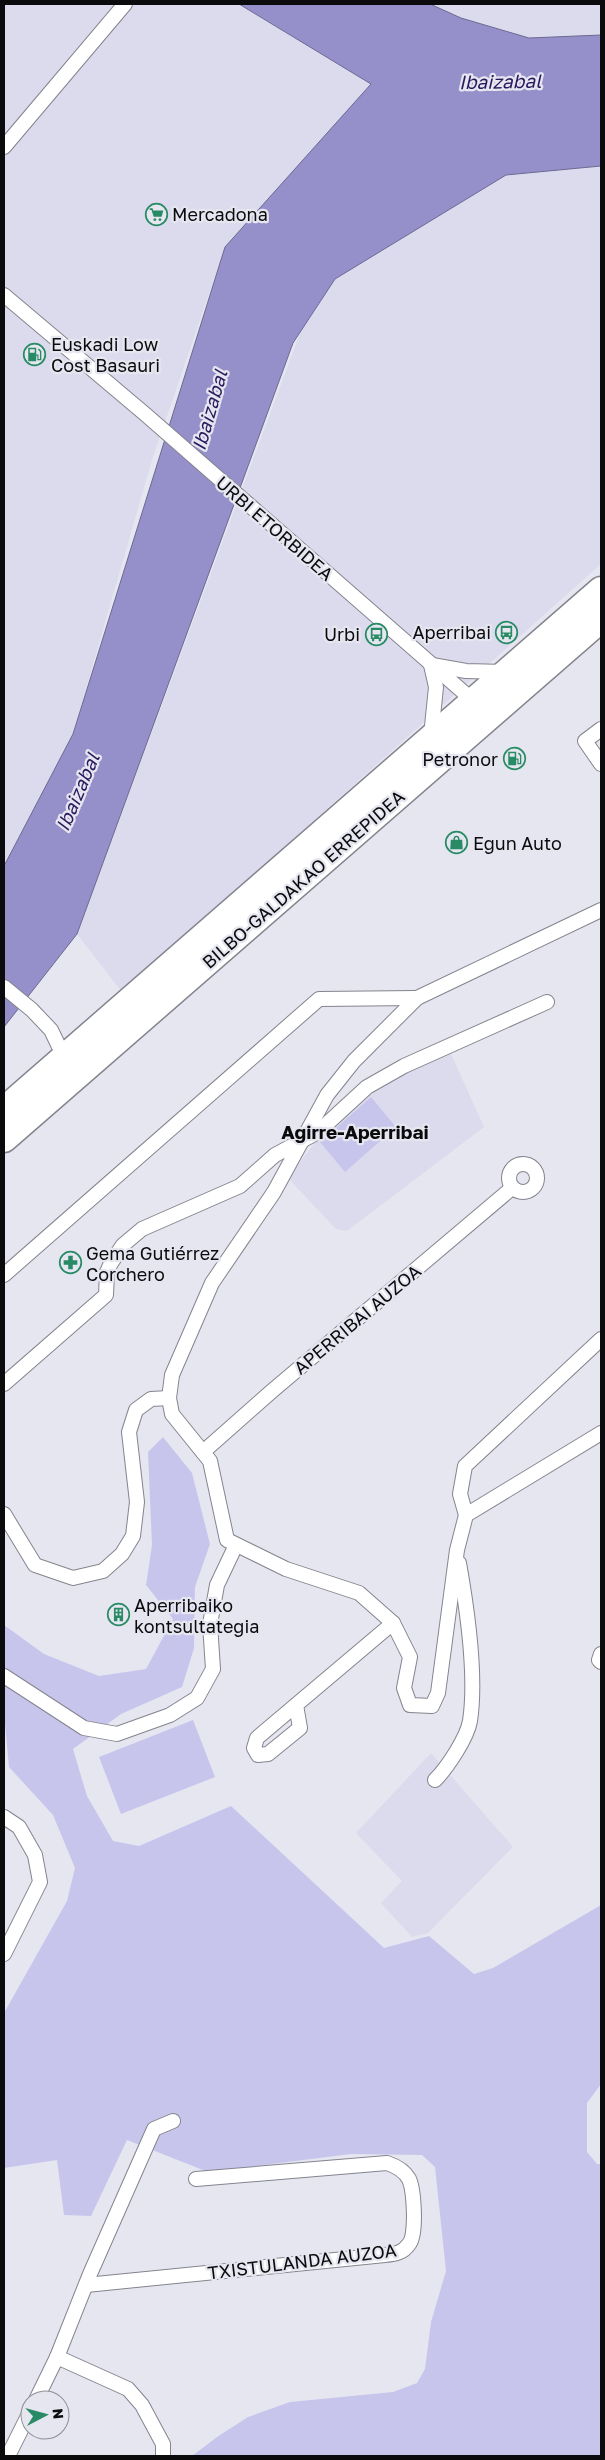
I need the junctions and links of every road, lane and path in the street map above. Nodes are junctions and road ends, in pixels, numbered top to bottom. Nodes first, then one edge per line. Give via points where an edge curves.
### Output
1 (125, 4) edge
2 (4, 147) edge
3 (4, 295) edge
4 (601, 590) edge
5 (601, 619) edge
6 (431, 665) junction
7 (508, 672) junction
8 (483, 708) junction
9 (601, 729) edge
10 (431, 739) junction
11 (601, 764) edge
12 (601, 910) edge
13 (4, 987) edge
14 (417, 998) junction
15 (547, 1002) dead end
16 (64, 1057) junction
17 (4, 1110) edge
18 (4, 1139) edge
19 (303, 1139) junction
20 (512, 1188) dead end
21 (4, 1275) edge
22 (601, 1339) edge
23 (4, 1384) edge
24 (169, 1398) junction
25 (601, 1433) edge
26 (204, 1452) junction
27 (4, 1514) edge
28 (466, 1515) junction
29 (236, 1545) junction
30 (457, 1550) junction
31 (393, 1623) junction
32 (601, 1654) edge
33 (601, 1662) edge
34 (4, 1676) edge
35 (296, 1705) dead end
36 (439, 1775) dead end
37 (4, 1817) edge
38 (4, 1954) edge
39 (173, 2121) dead end
40 (196, 2179) dead end
41 (86, 2285) junction
42 (57, 2357) junction
43 (41, 2390) edge
44 (20, 2432) edge
45 (8, 2456) edge
46 (163, 2456) edge

1 - 2 street
3 - 6 street, URBI ETORBIDEA
4 - 7 highway, BILBO-GALDAKAO ERREPIDEA
5 - 8 highway, BILBO-GALDAKAO ERREPIDEA
6 - 7 street via 466,671
6 - 8 street, URBI ETORBIDEA
6 - 10 street via 436,687
7 - 8 highway, BILBO-GALDAKAO ERREPIDEA
8 - 10 highway, BILBO-GALDAKAO ERREPIDEA
8 - 18 highway, BILBO-GALDAKAO ERREPIDEA
9 - 11 street via 585,741
10 - 16 highway, BILBO-GALDAKAO ERREPIDEA
12 - 14 street
13 - 16 street via 51,1030
14 - 19 street via 327,1095
14 - 21 street via 319,999
15 - 19 street via 404,1066 367,1087 318,1132
16 - 17 highway, BILBO-GALDAKAO ERREPIDEA
19 - 23 street via 275,1155 240,1186 142,1229 123,1245 111,1263 107,1272 106,1295
19 - 24 street via 274,1192 212,1283 172,1375
20 - 26 street, APERRIBAI AUZOA
22 - 28 street via 465,1466 460,1494
24 - 26 street via 172,1414
24 - 27 street via 151,1399 136,1410 129,1432 137,1502 133,1536 122,1554 103,1572 73,1578 35,1565
25 - 28 street
26 - 29 street via 210,1461 227,1540
28 - 30 street
29 - 31 street via 286,1570 359,1593
29 - 34 street via 217,1585 210,1624 213,1669 197,1698 170,1715 117,1734 84,1728
30 - 31 street via 438,1693 432,1706 410,1705 404,1688 410,1657
30 - 36 street via 467,1607 472,1695 470,1723 453,1757
31 - 35 street
32 - 33 street
37 - 38 street via 19,1827 35,1855 40,1882
39 - 41 street via 154,2129
40 - 41 street, TXISTULANDA AUZOA via 387,2163 396,2166 409,2179 414,2234 411,2243 401,2252 385,2256
41 - 42 street
42 - 43 street
42 - 46 street via 128,2389 142,2405 163,2444
44 - 45 street

